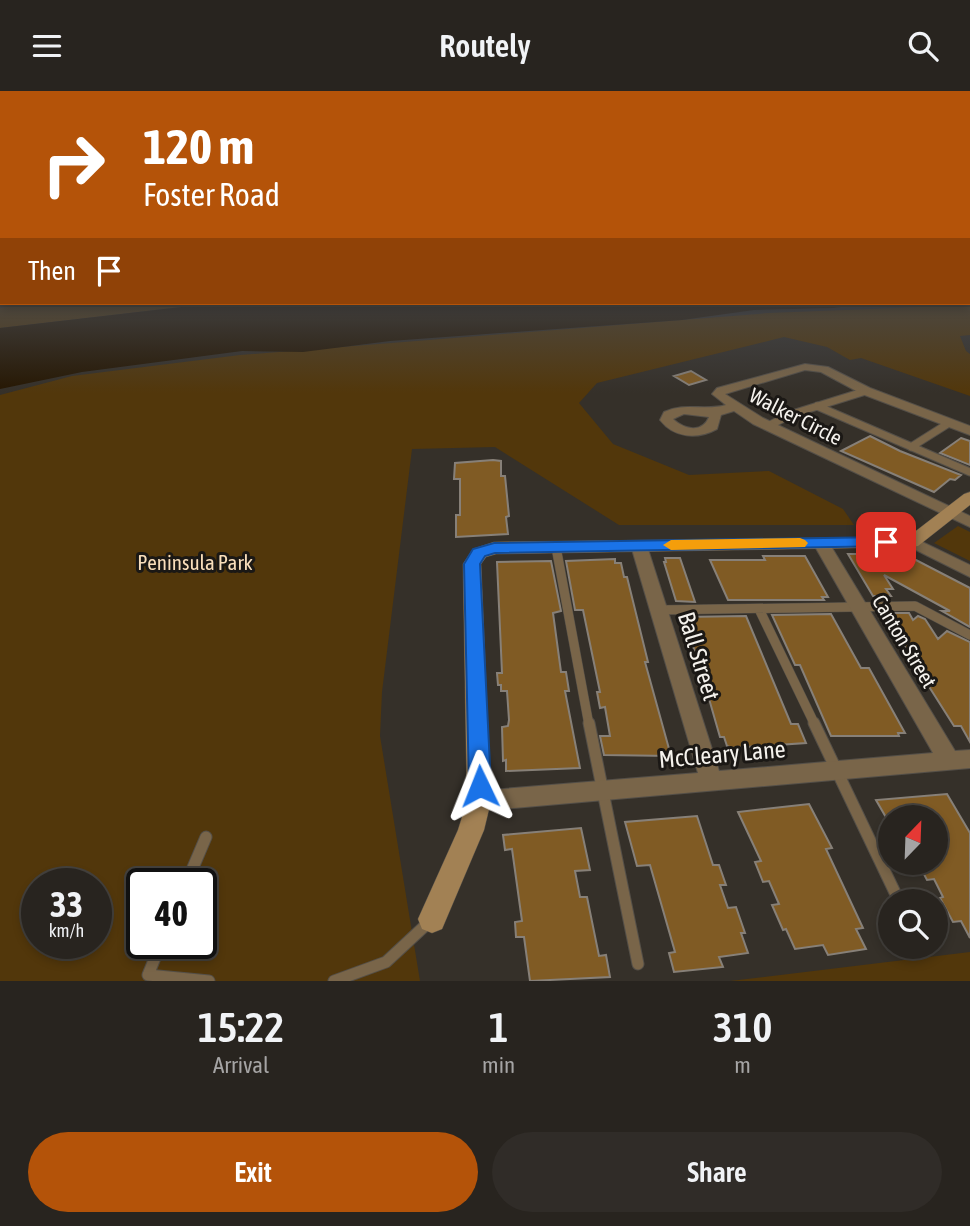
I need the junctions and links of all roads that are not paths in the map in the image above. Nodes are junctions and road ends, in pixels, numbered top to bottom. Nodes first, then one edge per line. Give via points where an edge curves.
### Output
1 (866, 390) junction
2 (734, 407) junction
3 (817, 407) junction
4 (713, 413) dead end
5 (949, 423) junction
6 (768, 426) junction
7 (970, 431) edge
8 (911, 447) junction
9 (970, 472) edge
10 (970, 497) edge
11 (951, 512) junction
12 (970, 522) edge
13 (912, 542) junction
14 (821, 543) junction
15 (639, 546) junction
16 (556, 547) junction
17 (970, 572) edge
18 (859, 607) junction
19 (759, 609) junction
20 (659, 610) junction
21 (970, 635) edge
22 (960, 760) edge
23 (836, 771) junction
24 (711, 781) junction
25 (601, 791) junction
26 (479, 801) junction
27 (206, 838) dead end
28 (193, 868) edge
29 (893, 889) edge
30 (432, 919) joint
31 (154, 959) edge
32 (638, 964) dead end
33 (209, 981) edge
34 (334, 981) edge

1 - 2 street, Walker Circle via 809,366 720,391 720,397
1 - 3 lane
1 - 5 street, Walker Circle
2 - 4 street
2 - 6 street, Walker Circle
3 - 6 lane
3 - 8 lane
5 - 7 street, Walker Circle
5 - 8 lane
6 - 11 street, Walker Circle
8 - 9 lane
10 - 11 street
11 - 12 street
11 - 13 street
13 - 14 street
13 - 17 street
14 - 15 street
14 - 18 street, Canton Street
15 - 16 street
15 - 20 street, Ball Street
16 - 25 lane
16 - 26 street via 494,548 479,553 472,564
18 - 19 lane
18 - 21 lane via 915,605
18 - 22 street, Canton Street
19 - 20 lane
19 - 23 lane
20 - 24 street, Ball Street
22 - 23 street, McCleary Lane
23 - 24 street, McCleary Lane
23 - 29 lane
24 - 25 street, McCleary Lane
25 - 26 street, McCleary Lane
25 - 32 lane
26 - 30 street
27 - 28 lane
30 - 34 lane via 386,962
31 - 33 lane via 148,975

